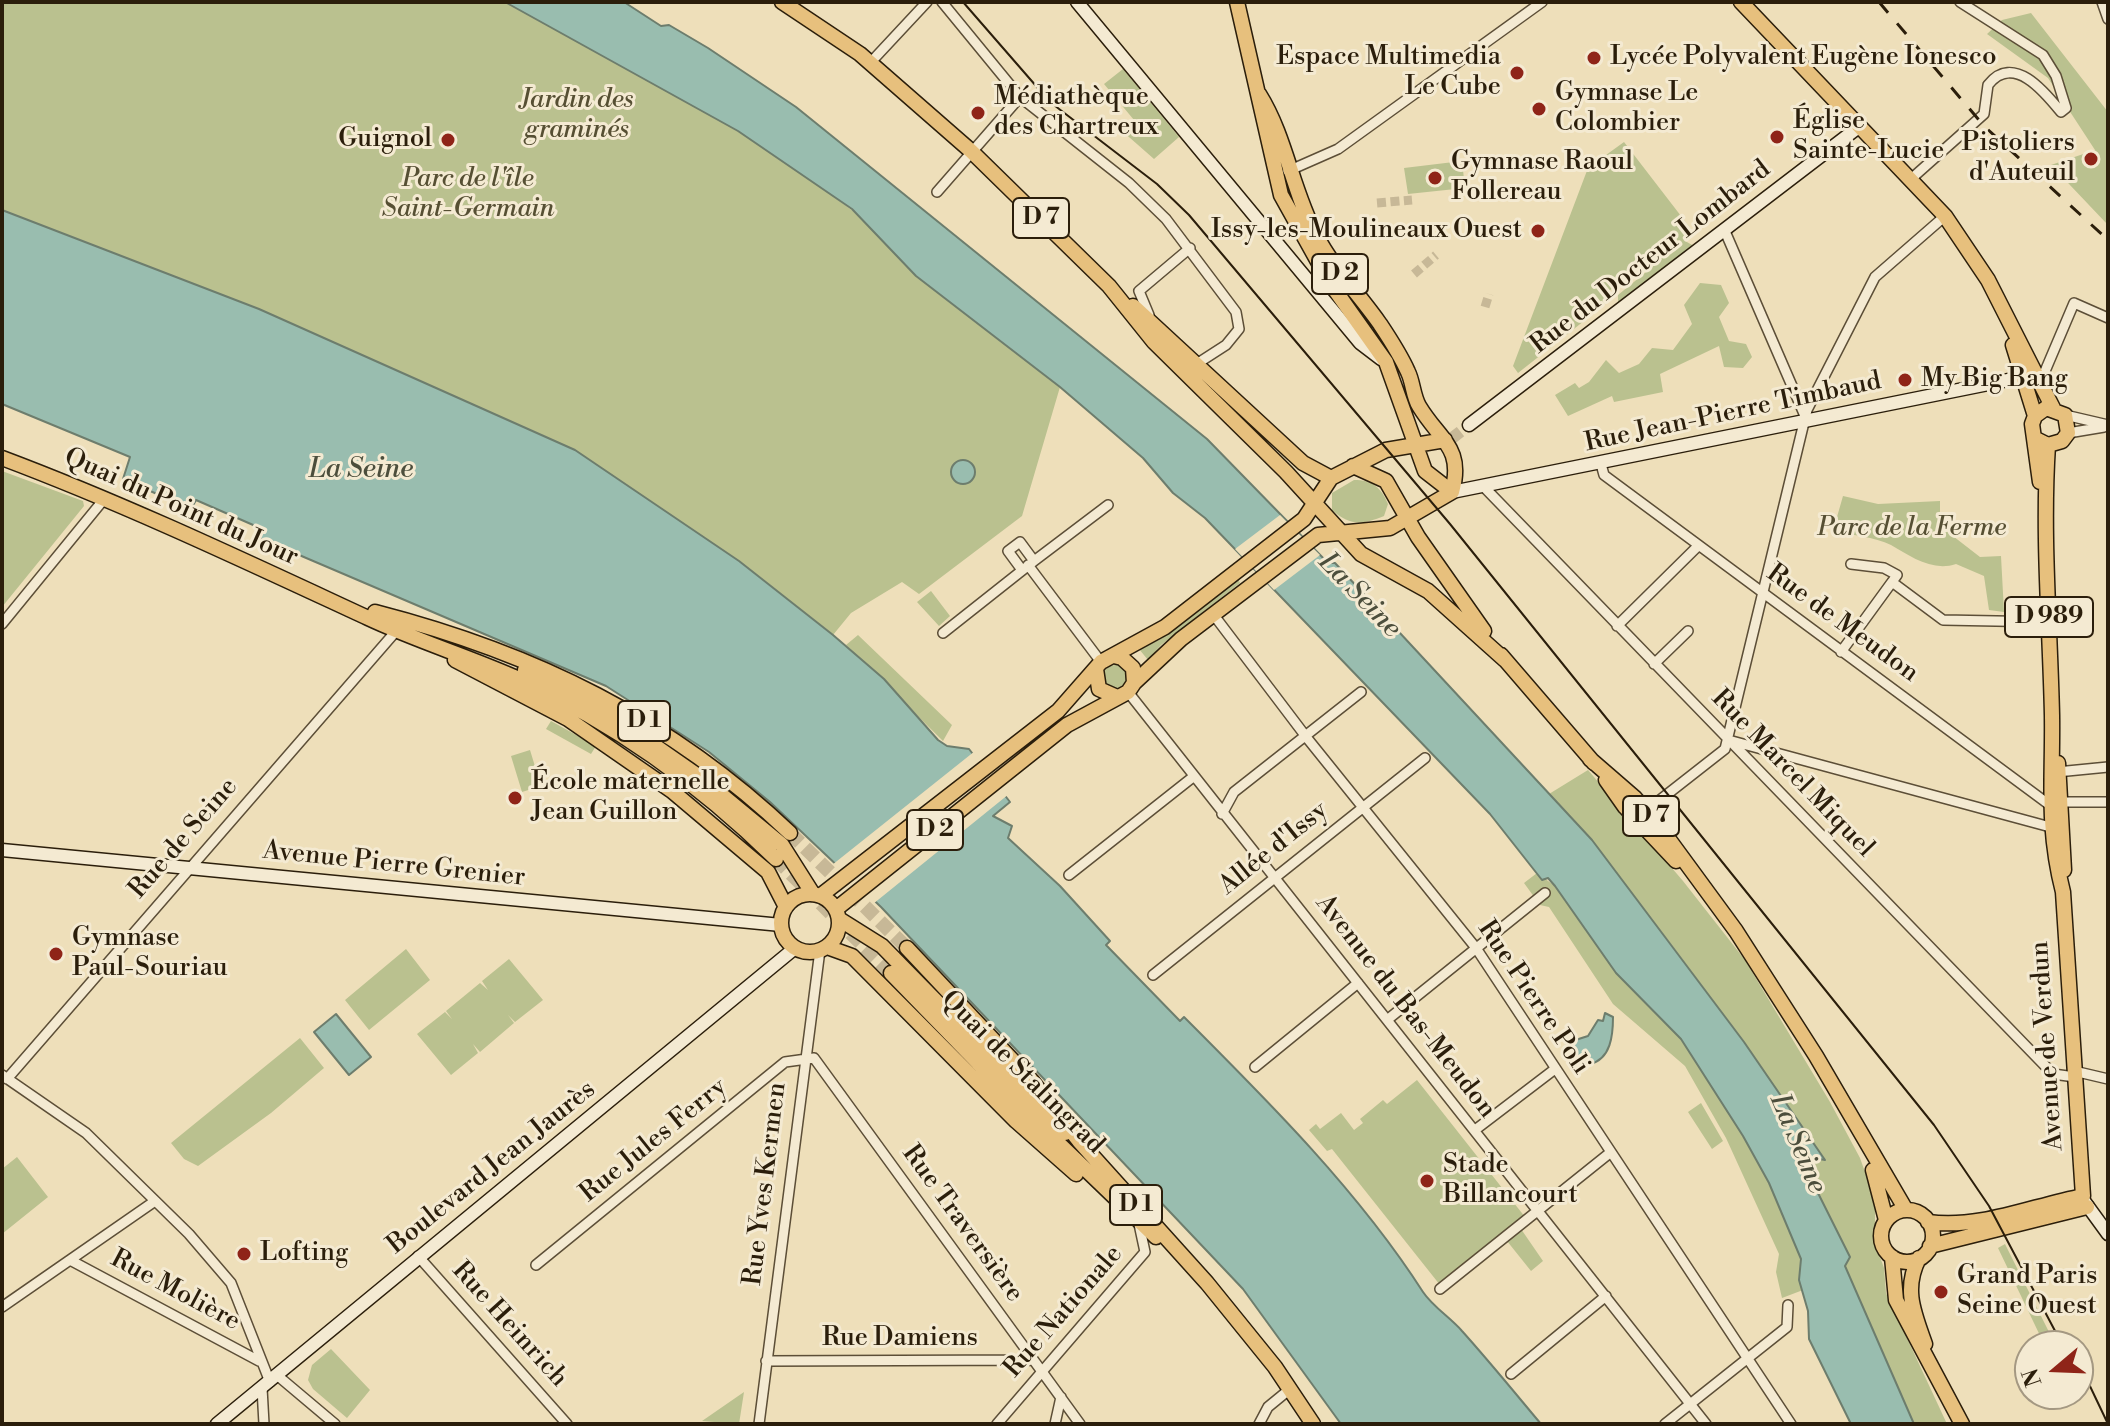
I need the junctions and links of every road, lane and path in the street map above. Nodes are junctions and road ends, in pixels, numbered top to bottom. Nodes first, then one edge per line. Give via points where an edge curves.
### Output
1 (782, 2) edge
2 (927, 2) edge
3 (942, 2) edge
4 (1077, 2) edge
5 (1237, 2) edge
6 (1542, 2) edge
7 (1741, 2) edge
8 (1960, 2) edge
9 (2102, 2) edge
10 (2108, 19) edge
11 (871, 62) junction
12 (1020, 97) junction
13 (1860, 126) junction
14 (971, 151) junction
15 (1283, 172) junction
16 (1911, 179) junction
17 (937, 192) dead end
18 (1945, 216) junction
19 (1724, 229) junction
20 (1190, 248) junction
21 (1109, 286) junction
22 (2005, 317) junction
23 (2108, 318) edge
24 (1152, 322) junction
25 (1386, 362) junction
26 (1195, 365) junction
27 (2023, 377) junction
28 (2040, 383) junction
29 (2059, 412) junction
30 (2035, 416) junction
31 (1806, 419) junction
32 (1469, 425) tunnel mouth
33 (2108, 426) edge
34 (2068, 433) junction
35 (2034, 438) junction
36 (1448, 439) junction
37 (1413, 444) junction
38 (2048, 445) junction
39 (2, 458) edge
40 (1601, 464) junction
41 (1353, 466) junction
42 (1331, 478) junction
43 (1484, 487) junction
44 (1452, 492) junction
45 (105, 498) junction
46 (1314, 503) junction
47 (1108, 505) dead end
48 (2044, 514) junction
49 (1407, 519) junction
50 (1342, 533) junction
51 (1698, 546) junction
52 (1851, 564) dead end
53 (1028, 565) junction
54 (1892, 582) junction
55 (1764, 595) junction
56 (339, 603) junction
57 (1213, 614) junction
58 (2049, 622) junction
59 (2, 624) edge
60 (1617, 626) junction
61 (397, 630) junction
62 (1688, 631) dead end
63 (943, 633) dead end
64 (477, 642) junction
65 (1841, 652) junction
66 (1505, 660) junction
67 (1104, 662) junction
68 (1654, 664) junction
69 (1126, 691) junction
70 (1361, 692) dead end
71 (2052, 719) junction
72 (1307, 738) junction
73 (1729, 740) junction
74 (1766, 750) junction
75 (1425, 758) dead end
76 (1754, 767) junction
77 (2108, 767) edge
78 (2059, 769) junction
79 (1193, 777) junction
80 (2045, 789) junction
81 (1205, 791) junction
82 (1234, 792) junction
83 (2108, 802) edge
84 (1363, 806) junction
85 (1222, 814) junction
86 (1641, 814) junction
87 (2057, 817) junction
88 (790, 833) tunnel mouth
89 (2, 850) edge
90 (778, 861) junction
91 (188, 867) junction
92 (1069, 875) dead end
93 (1274, 878) junction
94 (1545, 893) dead end
95 (816, 895) junction
96 (786, 907) junction
97 (837, 914) junction
98 (781, 925) junction
99 (795, 948) junction
100 (824, 948) junction
101 (907, 948) tunnel mouth
102 (1476, 948) junction
103 (889, 971) junction
104 (1153, 975) dead end
105 (1358, 983) junction
106 (1387, 1020) junction
107 (804, 1059) junction
108 (1255, 1067) dead end
109 (1555, 1069) junction
110 (2074, 1074) junction
111 (5, 1077) edge
112 (2108, 1079) edge
113 (1475, 1130) junction
114 (1079, 1141) junction
115 (1864, 1143) junction
116 (1611, 1152) junction
117 (155, 1201) junction
118 (2085, 1202) junction
119 (1539, 1209) junction
120 (1906, 1210) junction
121 (1886, 1220) junction
122 (1928, 1222) junction
123 (1139, 1224) junction
124 (2108, 1234) edge
125 (1930, 1246) junction
126 (418, 1256) junction
127 (1892, 1257) junction
128 (1919, 1258) junction
129 (70, 1260) junction
130 (536, 1265) dead end
131 (1193, 1268) junction
132 (1440, 1289) dead end
133 (1606, 1296) junction
134 (1788, 1305) dead end
135 (2, 1307) edge
136 (1749, 1357) junction
137 (1033, 1360) junction
138 (259, 1361) junction
139 (766, 1361) junction
140 (1935, 1370) junction
141 (1041, 1371) junction
142 (1511, 1374) dead end
143 (270, 1382) junction
144 (1290, 1389) junction
145 (1945, 1390) junction
146 (1061, 1397) junction
147 (1692, 1402) junction
148 (217, 1424) edge
149 (264, 1424) edge
150 (335, 1424) edge
151 (567, 1424) edge
152 (759, 1424) edge
153 (997, 1424) edge
154 (1055, 1424) edge
155 (1080, 1424) edge
156 (1259, 1424) edge
157 (1313, 1424) edge
158 (1665, 1424) edge
159 (1706, 1424) edge
160 (1791, 1424) edge
161 (1956, 1424) edge
162 (1962, 1424) edge

1 - 11 main road, D 7
2 - 11 street
3 - 12 street
4 - 25 main road via 1360,343
5 - 15 main road, D 2
6 - 15 street via 1338,149
7 - 13 main road
8 - 16 street via 2043,55 2066,108 2061,112 2038,83 2013,73 1998,75 1988,85 1979,120
9 - 10 street
11 - 14 main road, D 7
12 - 14 street
12 - 20 street via 1129,183
13 - 16 main road
13 - 19 main road, Rue du Docteur Lombard
14 - 17 street
14 - 21 main road, D 7
15 - 25 main road, D 2 via 1281,195
15 - 36 main road, D 2 via 1337,270 1409,373 1418,405
16 - 18 main road
18 - 22 main road via 1988,280
18 - 31 street via 1875,277
19 - 31 street
19 - 32 main road, Rue du Docteur Lombard
20 - 24 street via 1139,291
20 - 26 street via 1239,319 1233,338
21 - 24 main road, D 7
21 - 46 main road, D 7 via 1154,342
22 - 27 main road
22 - 28 main road
23 - 28 street via 2074,303
24 - 26 main road, D 7
25 - 37 main road, D 2
26 - 42 main road, D 7 via 1303,463
27 - 30 main road
27 - 31 main road, Rue Jean-Pierre Timbaud
28 - 29 main road
29 - 30 main road
29 - 33 street
29 - 34 main road
30 - 35 main road
31 - 40 main road, Rue Jean-Pierre Timbaud
31 - 55 street
33 - 34 street
34 - 38 main road
35 - 38 main road
35 - 48 main road, Avenue de Verdun / D 989
36 - 37 main road
36 - 44 main road via 1457,467
37 - 41 main road
37 - 44 main road via 1425,471
38 - 48 main road, Avenue de Verdun / D 989
39 - 45 main road, Quai du Point du Jour / D 1
40 - 43 main road, Rue Jean-Pierre Timbaud
40 - 51 street, Rue de Meudon via 1604,475
41 - 42 main road
41 - 49 main road via 1386,481
42 - 46 main road
43 - 44 main road, Rue Jean-Pierre Timbaud
43 - 60 street, Rue Marcel Miquel
44 - 49 main road
45 - 56 main road, Quai du Point du Jour / D 1
45 - 59 street
46 - 50 main road
46 - 67 main road, D 2 via 1304,519 1165,627
47 - 53 street
48 - 58 main road, Avenue de Verdun / D 989
49 - 50 main road via 1390,528
49 - 66 main road, D 7
50 - 57 main road via 1318,535
50 - 66 main road via 1367,559 1428,591
51 - 55 street, Rue de Meudon
51 - 60 street
52 - 54 street via 1884,568 1897,575
53 - 63 street
53 - 67 street
54 - 58 street via 1943,620
54 - 65 street
55 - 65 street, Rue de Meudon
55 - 73 street
56 - 61 main road, Quai du Point du Jour / D 1
56 - 64 main road, Quai du Point du Jour / D 1
57 - 69 main road
57 - 72 street, Rue Pierre Poli
58 - 71 main road, Avenue de Verdun / D 989
60 - 68 street, Rue Marcel Miquel
61 - 90 main road, Quai du Point du Jour / D 1 via 554,696 637,746 743,826
61 - 91 street, Rue de Seine
62 - 68 street
64 - 88 main road, D 1 via 566,677 652,726 710,765
64 - 90 main road, D 1 via 485,652 634,730 701,778
65 - 80 street, Rue de Meudon
66 - 86 main road, D 7
67 - 69 main road via 1099,689
67 - 69 main road via 1128,661 1133,668
67 - 95 main road, D 2 via 1058,711
68 - 73 street, Rue Marcel Miquel
69 - 79 street, Avenue du Bas-Meudon
69 - 97 main road, D 2 via 1067,725 858,891
70 - 72 street
71 - 78 main road, Avenue de Verdun / D 989
71 - 80 main road, Avenue de Verdun / D 989
72 - 82 street
72 - 84 street, Rue Pierre Poli
73 - 74 street
73 - 76 street, Rue Marcel Miquel
73 - 86 street via 1690,779
74 - 76 street
74 - 87 street
75 - 84 street, Allée d'Issy
76 - 110 street, Rue Marcel Miquel via 2053,1074
77 - 78 street
78 - 80 street
78 - 87 main road, Avenue de Verdun / D 989
79 - 81 street, Avenue du Bas-Meudon
79 - 92 street
80 - 87 main road, Avenue de Verdun / D 989
81 - 82 street
81 - 85 street, Avenue du Bas-Meudon
82 - 85 street
83 - 87 street
84 - 93 street, Allée d'Issy
84 - 102 street, Rue Pierre Poli
85 - 93 street, Avenue du Bas-Meudon
86 - 115 main road, D 7 via 1772,984
87 - 110 main road, Avenue de Verdun / D 989
89 - 91 main road, Avenue Pierre Grenier
90 - 95 main road, D 1
90 - 96 main road
91 - 98 main road, Avenue Pierre Grenier
91 - 111 street, Rue de Seine
93 - 104 street, Allée d'Issy
93 - 105 street, Avenue du Bas-Meudon
94 - 102 street
95 - 96 main road via 798,897
95 - 97 main road
96 - 98 main road
97 - 100 main road via 837,935
97 - 103 main road, D 1 via 882,946
98 - 99 main road
99 - 100 main road
99 - 126 main road, Boulevard Jean Jaurès
100 - 103 main road, D 1
100 - 107 street, Rue Yves Kermen
101 - 114 main road, D 1 via 1032,1081
102 - 106 street
102 - 109 street, Rue Pierre Poli
103 - 114 main road, D 1 via 1059,1129
103 - 123 main road, Quai de Stalingrad / D 1
105 - 106 street, Avenue du Bas-Meudon
105 - 108 street
106 - 113 street, Avenue du Bas-Meudon
107 - 130 street, Rue Jules Ferry via 785,1062
107 - 137 street, Rue Traversière via 814,1058
107 - 139 street, Rue Yves Kermen
109 - 113 street
109 - 116 street, Rue Pierre Poli
110 - 112 street, Rue Marcel Miquel
110 - 118 main road, Avenue de Verdun / D 989
111 - 117 street via 86,1133
113 - 119 street, Avenue du Bas-Meudon
114 - 131 main road, Quai de Stalingrad / D 1
115 - 120 main road, D 7
115 - 121 main road, D 7
116 - 119 street
116 - 136 street, Rue Pierre Poli
117 - 129 street
117 - 138 street via 231,1283
118 - 122 main road via 1978,1222
118 - 124 main road
118 - 125 main road
119 - 132 street
119 - 133 street, Avenue du Bas-Meudon
120 - 121 main road
120 - 122 main road
121 - 127 main road via 1882,1244
122 - 125 main road
123 - 131 main road, Quai de Stalingrad / D 1
123 - 141 street, Rue Nationale via 1145,1252
125 - 128 main road
126 - 143 main road, Boulevard Jean Jaurès
126 - 151 street, Rue Heinrich
127 - 128 main road via 1905,1262
127 - 140 main road via 1896,1300
128 - 140 main road via 1909,1292
129 - 135 street
129 - 138 street, Rue Molière
131 - 144 main road, Quai de Stalingrad / D 1
133 - 142 street
133 - 147 street, Avenue du Bas-Meudon
134 - 136 street via 1787,1327
136 - 147 street
136 - 160 street, Rue Pierre Poli
137 - 139 street, Rue Damiens
137 - 141 street, Rue Traversière
138 - 143 street
139 - 152 street, Rue Yves Kermen
140 - 145 main road
141 - 146 street, Rue Traversière
141 - 153 street, Rue Nationale
143 - 148 main road, Boulevard Jean Jaurès
143 - 149 street
143 - 150 street
144 - 156 street via 1268,1407
144 - 157 main road, Quai de Stalingrad / D 1
145 - 161 main road
145 - 162 main road
146 - 154 street
146 - 155 street, Rue Traversière
147 - 158 street
147 - 159 street, Avenue du Bas-Meudon

